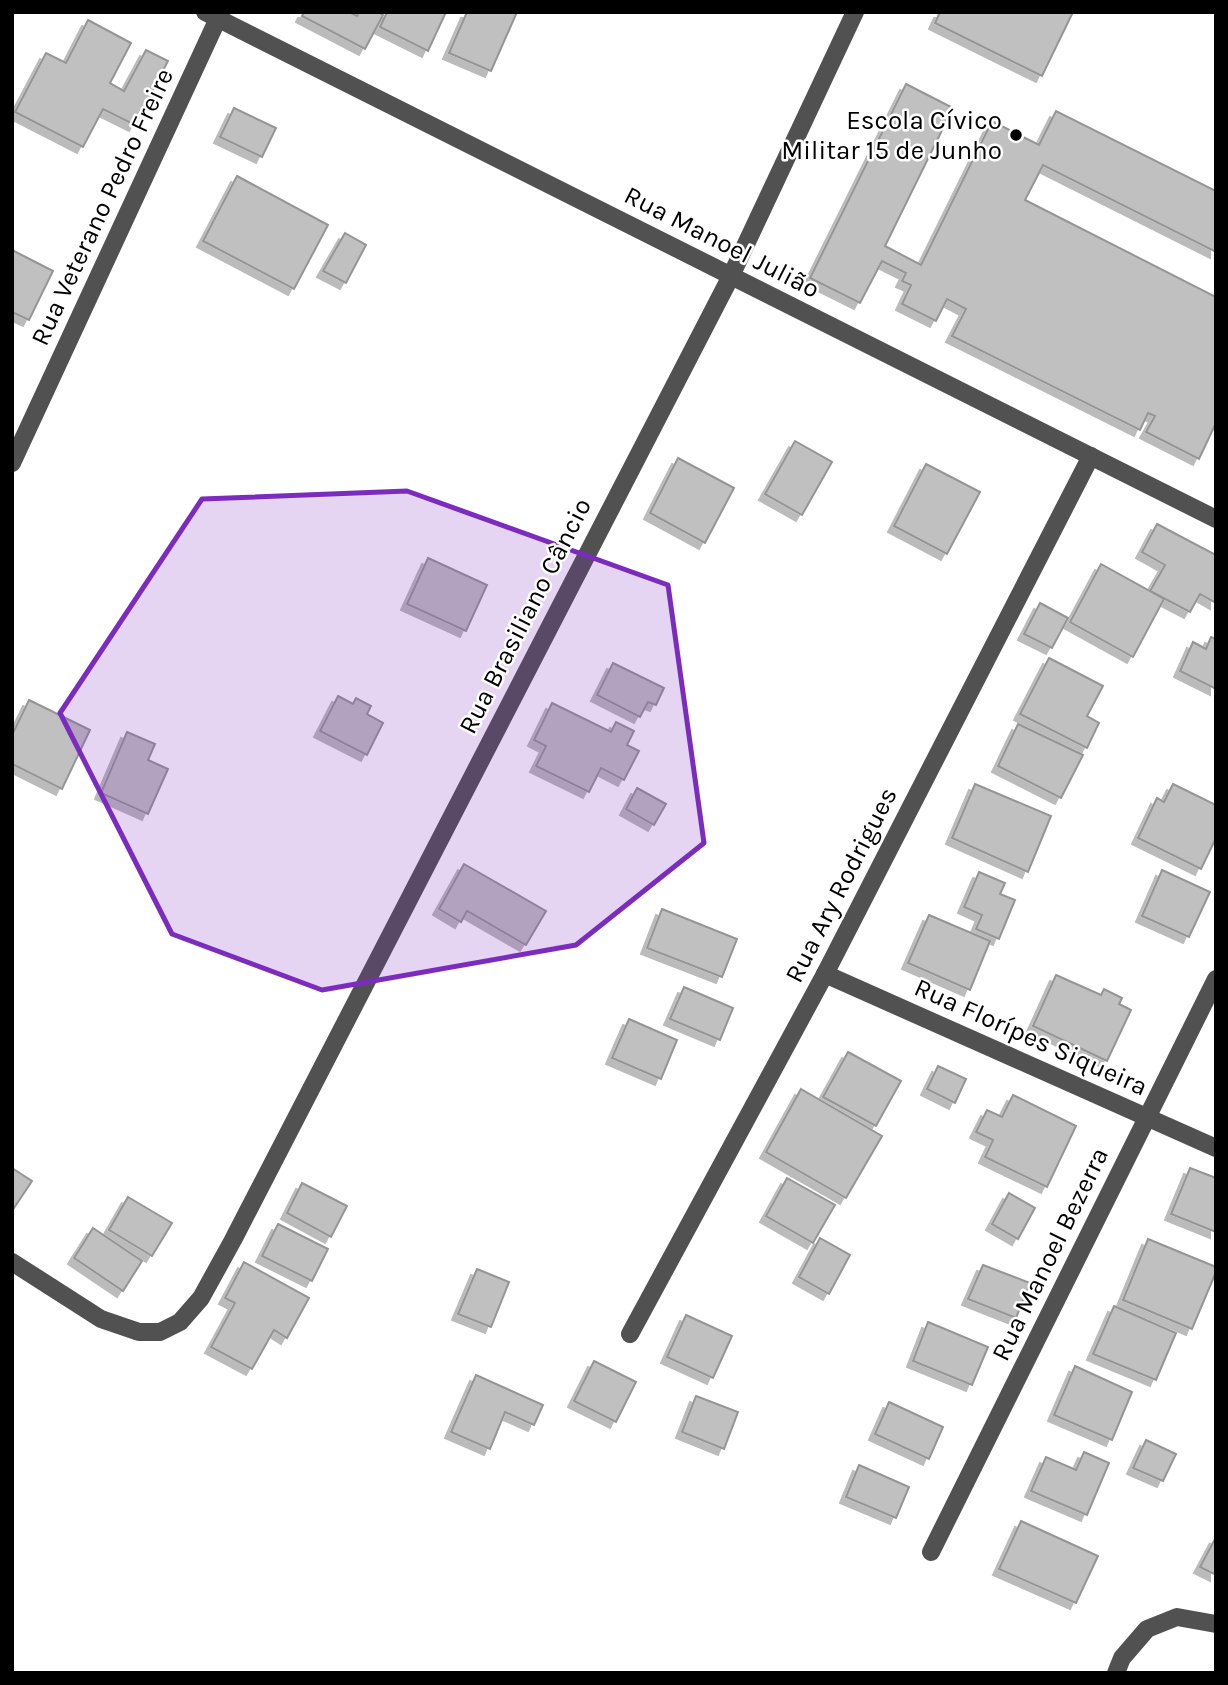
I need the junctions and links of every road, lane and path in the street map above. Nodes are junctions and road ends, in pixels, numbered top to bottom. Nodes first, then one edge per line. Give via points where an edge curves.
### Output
1 (855, 12) edge
2 (215, 14) edge
3 (731, 276) junction
4 (1091, 456) junction
5 (12, 463) edge
6 (1216, 519) edge
7 (825, 974) junction
8 (1216, 979) edge
9 (1147, 1117) junction
10 (1216, 1148) edge
11 (12, 1262) edge
12 (630, 1334) dead end
13 (931, 1552) dead end
14 (1216, 1624) edge
15 (1116, 1673) edge

1 - 3 street, Rua Brasiliano Câncio
2 - 3 street, Rua Manoel Julião
2 - 5 street, Rua Veterano Pedro Freire
3 - 4 street, Rua Manoel Julião
3 - 11 street, Rua Brasiliano Câncio via 201,1298 180,1322 160,1332 139,1332 101,1319
4 - 6 street, Rua Manoel Julião
4 - 7 street, Rua Ary Rodrigues
7 - 9 street, Rua Florípes Siqueira
7 - 12 street, Rua Ary Rodrigues
8 - 9 street, Rua Manoel Bezerra
9 - 10 street, Rua Florípes Siqueira
9 - 13 street, Rua Manoel Bezerra
14 - 15 street via 1177,1617 1147,1629 1122,1658

